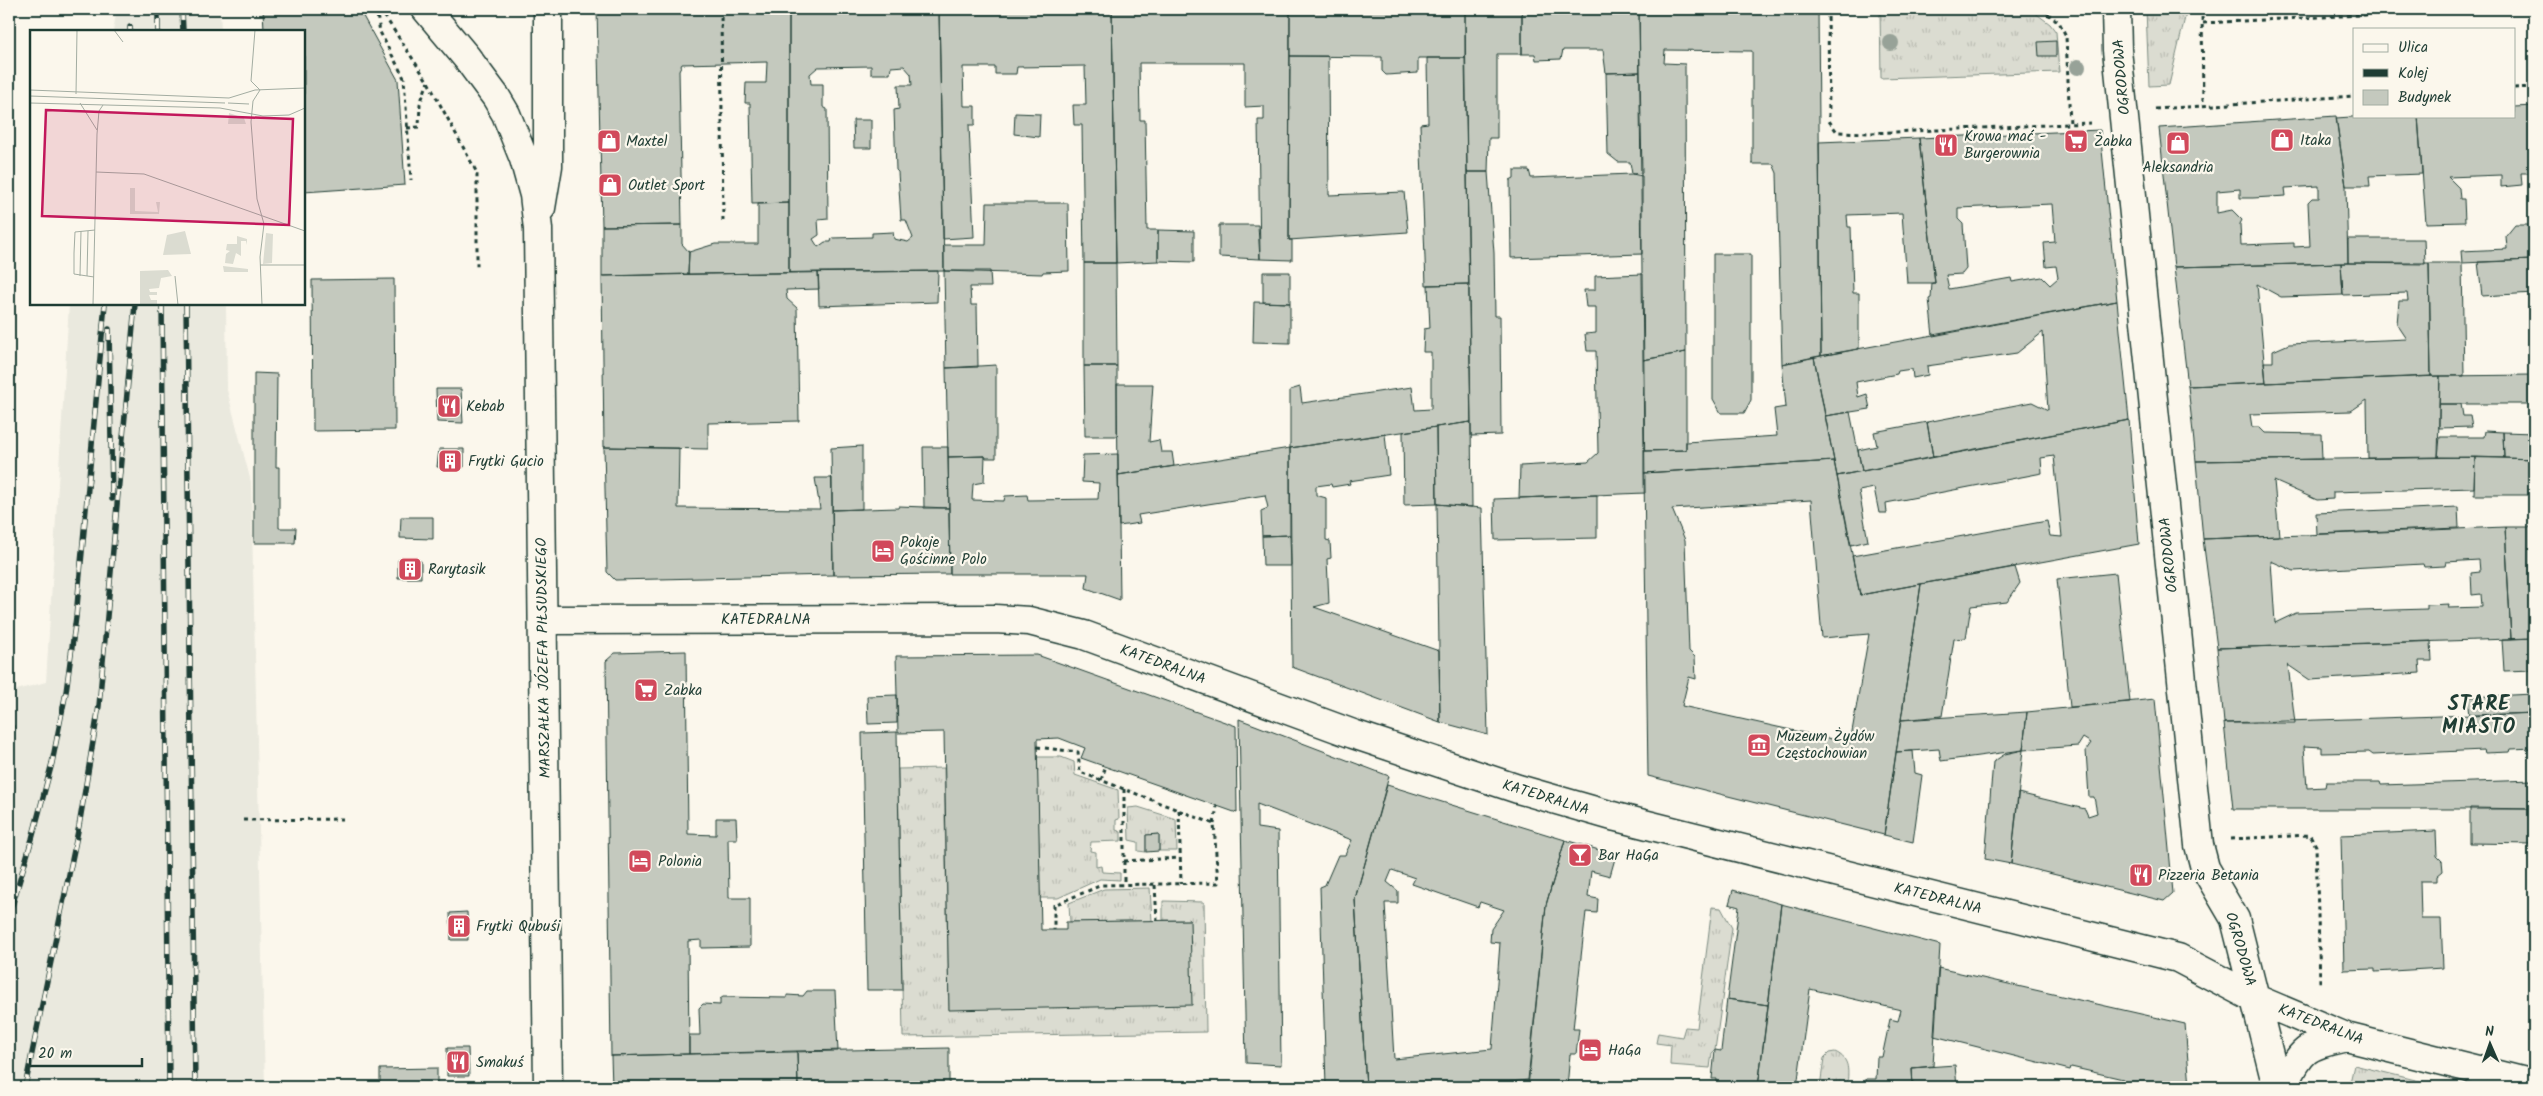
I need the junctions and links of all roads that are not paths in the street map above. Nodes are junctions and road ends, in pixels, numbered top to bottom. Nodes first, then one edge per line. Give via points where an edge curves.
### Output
1 (426, 9) edge
2 (548, 9) edge
3 (2116, 9) edge
4 (538, 229) junction
5 (543, 620) junction
6 (2256, 999) junction
7 (2346, 1037) junction
8 (2534, 1084) edge
9 (548, 1087) edge
10 (2277, 1087) edge
11 (2283, 1087) edge

1 - 4 street, MARSZAŁKA JÓZEFA PIŁSUDSKIEGO via 467,58 506,114 534,195
2 - 4 street, MARSZAŁKA JÓZEFA PIŁSUDSKIEGO via 548,166
3 - 6 street, OGRODOWA via 2117,50 2199,844 2205,868 2235,919
4 - 5 street, MARSZAŁKA JÓZEFA PIŁSUDSKIEGO
5 - 6 street, KATEDRALNA via 1029,620 1084,635 1354,734 1518,789 1616,817 2178,958
5 - 9 street, MARSZAŁKA JÓZEFA PIŁSUDSKIEGO
6 - 7 street, KATEDRALNA
6 - 10 street, OGRODOWA
7 - 8 street, KATEDRALNA
7 - 11 street via 2306,1048

